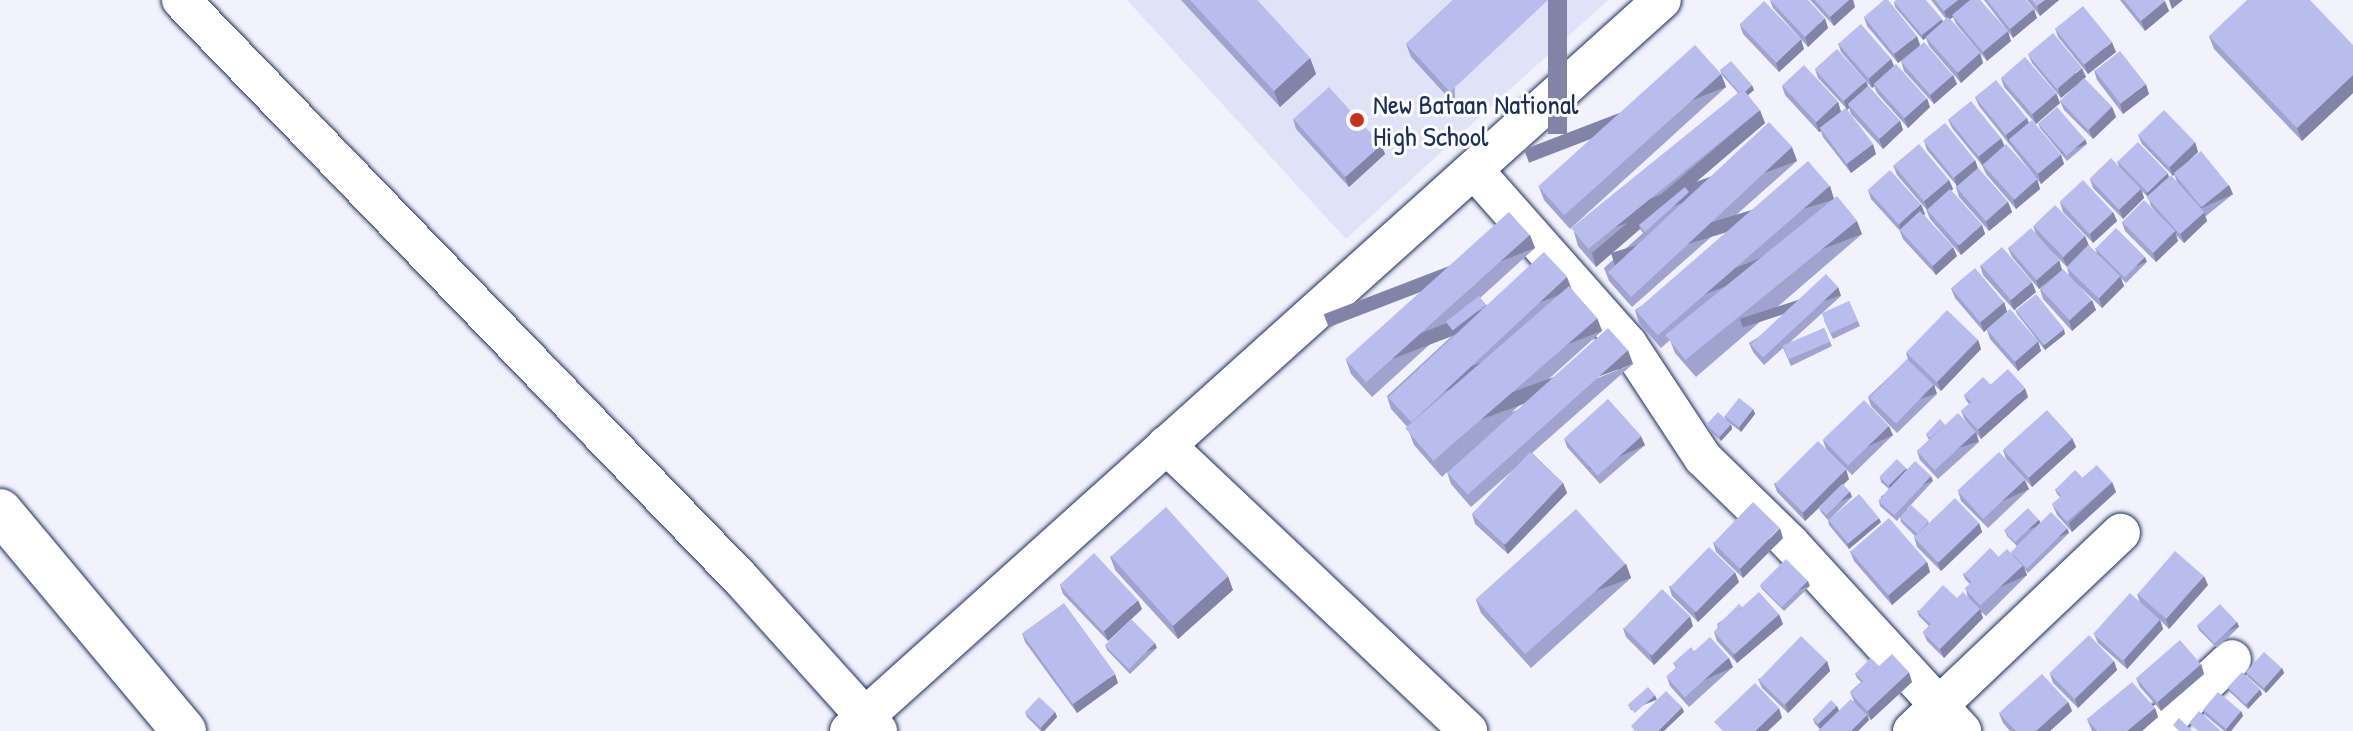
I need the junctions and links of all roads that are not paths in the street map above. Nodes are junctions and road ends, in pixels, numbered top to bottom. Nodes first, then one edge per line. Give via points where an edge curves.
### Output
1 (181, 0) edge
2 (1662, 0) edge
3 (1474, 170) junction
4 (1166, 445) junction
5 (0, 511) edge
6 (2121, 533) dead end
7 (2232, 659) dead end
8 (1937, 723) edge
9 (865, 726) edge
10 (184, 731) edge
11 (1468, 731) edge
12 (2154, 731) edge

1 - 9 street
2 - 3 street
3 - 4 street
3 - 8 street via 1628,344 1703,458 1790,543
4 - 9 street
4 - 11 street
5 - 10 main road
6 - 8 street
7 - 12 street

